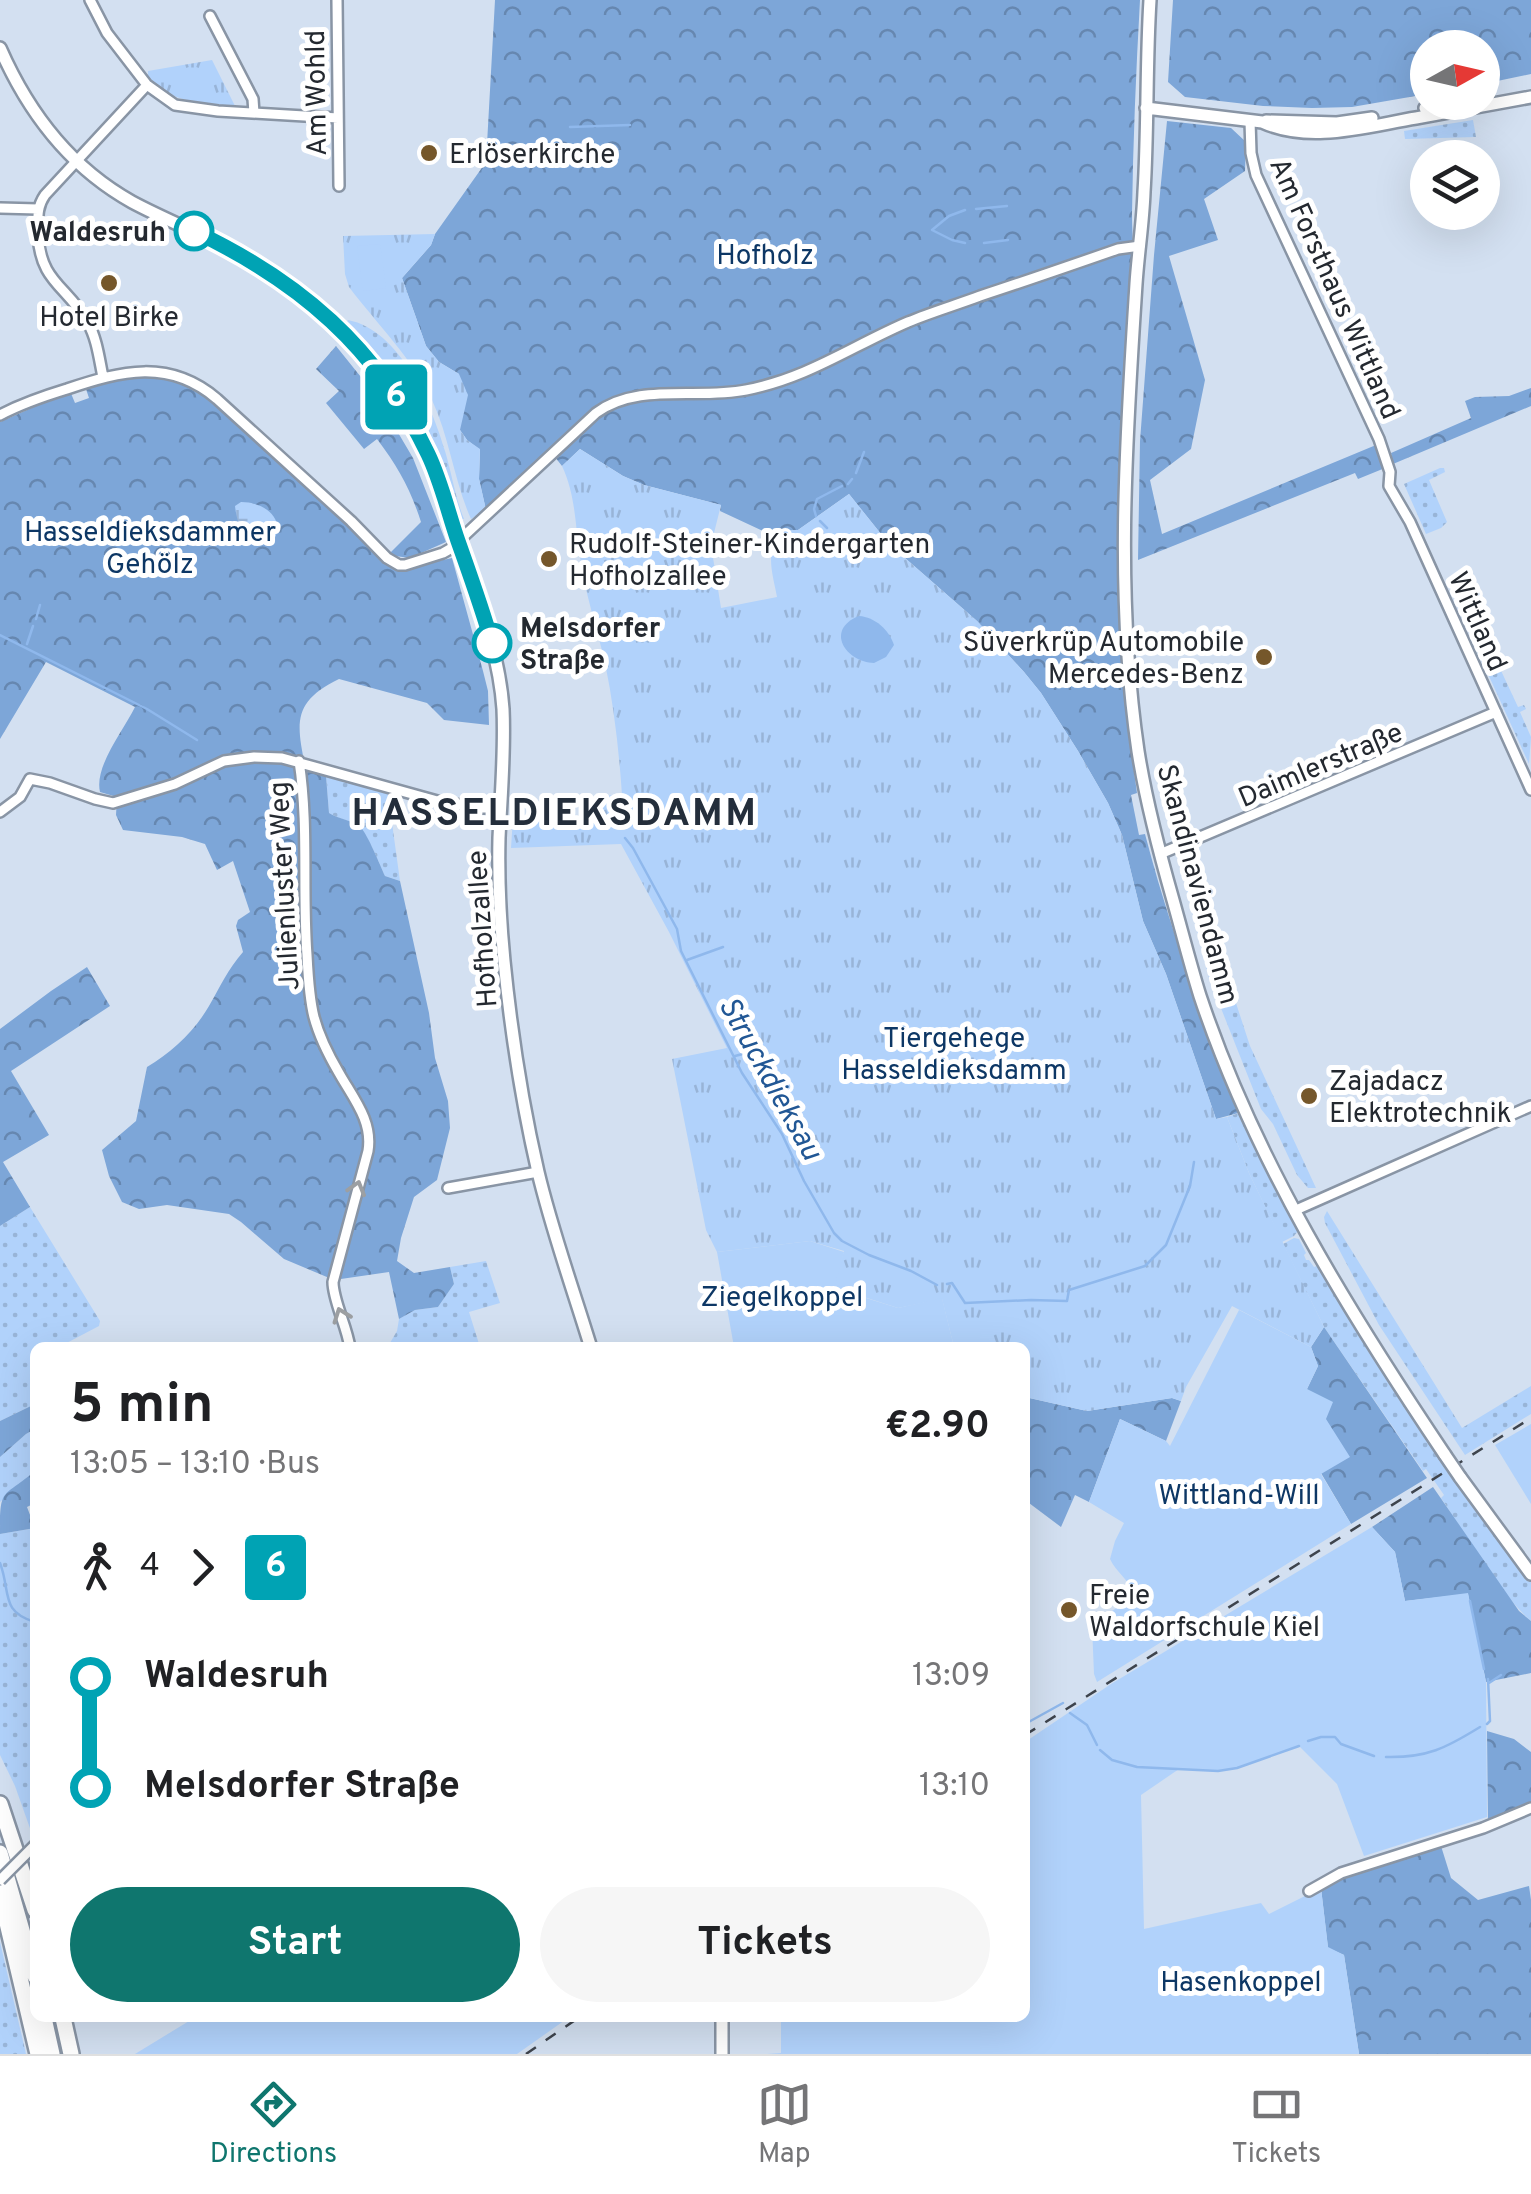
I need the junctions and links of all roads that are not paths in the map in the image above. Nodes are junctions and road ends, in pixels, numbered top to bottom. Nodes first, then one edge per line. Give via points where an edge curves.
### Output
1 (90, 0) edge
2 (336, 0) edge
3 (1150, 0) edge
4 (210, 16) dead end
5 (0, 48) edge
6 (147, 85) junction
7 (1531, 89) edge
8 (1500, 95) edge
9 (1531, 97) edge
10 (1146, 108) junction
11 (1410, 110) edge
12 (254, 114) junction
13 (338, 118) junction
14 (1256, 121) junction
15 (77, 161) junction
16 (339, 186) dead end
17 (0, 208) edge
18 (38, 209) junction
19 (1140, 246) junction
20 (103, 377) junction
21 (0, 415) edge
22 (1390, 472) joint
23 (458, 541) junction
24 (1496, 712) junction
25 (299, 762) junction
26 (1531, 790) edge
27 (500, 808) junction
28 (0, 812) edge
29 (1160, 854) junction
30 (1531, 1106) edge
31 (538, 1172) junction
32 (448, 1188) dead end
33 (1296, 1210) junction
34 (349, 1342) edge
35 (589, 1342) edge
36 (1531, 1574) edge
37 (0, 1804) edge
38 (1531, 1808) edge
39 (30, 1851) edge
40 (0, 1853) edge
41 (0, 1880) edge
42 (1309, 1891) dead end
43 (0, 1892) edge
44 (30, 1895) edge
45 (30, 1958) edge
46 (30, 2019) edge
47 (31, 2022) edge
48 (45, 2022) edge
49 (64, 2022) edge
50 (722, 2022) edge
51 (38, 2054) edge
52 (52, 2054) edge
53 (71, 2054) edge
54 (722, 2054) edge

1 - 6 street
2 - 13 street, Am Wohld
3 - 10 street, Skandinaviendamm
4 - 12 street
5 - 15 street, Hofholzallee via 34,111
6 - 12 street via 182,107
6 - 15 street
7 - 8 street
9 - 14 street via 1338,131
10 - 14 street
10 - 19 street, Skandinaviendamm
11 - 14 street via 1337,122
12 - 13 street
13 - 16 street, Am Wohld
14 - 22 street, Am Forsthaus Wittland via 1256,174
15 - 18 street
15 - 23 street, Hofholzallee via 130,200 285,282 349,339 389,386 418,435
17 - 18 street
18 - 20 street via 44,268 90,327
19 - 23 street via 956,303 774,383 621,400 596,414
19 - 29 street, Skandinaviendamm via 1124,508 1125,620 1138,752
20 - 21 street
20 - 23 street via 156,371 201,386 400,565 443,553
22 - 24 street, Wittland via 1389,486
23 - 27 street, Hofholzallee via 500,688
24 - 26 street, Wittland
24 - 29 street, Daimlerstraße
25 - 27 street via 441,802
25 - 28 street via 224,761 113,802 30,779
34 -> 25 street, Julienluster Weg via 334,1282 369,1137 313,1013
27 - 31 street, Hofholzallee via 504,954
29 - 33 street, Skandinaviendamm via 1204,1007
30 - 33 street
31 - 32 street
31 - 35 street, Hofholzallee
33 - 36 street, Skandinaviendamm, bridge via 1395,1381
37 - 44 highway
38 - 42 street via 1340,1872
39 - 41 street, bridge
40 - 45 highway
43 - 46 highway
47 - 51 highway
48 - 52 highway
49 - 53 highway
50 - 54 street

